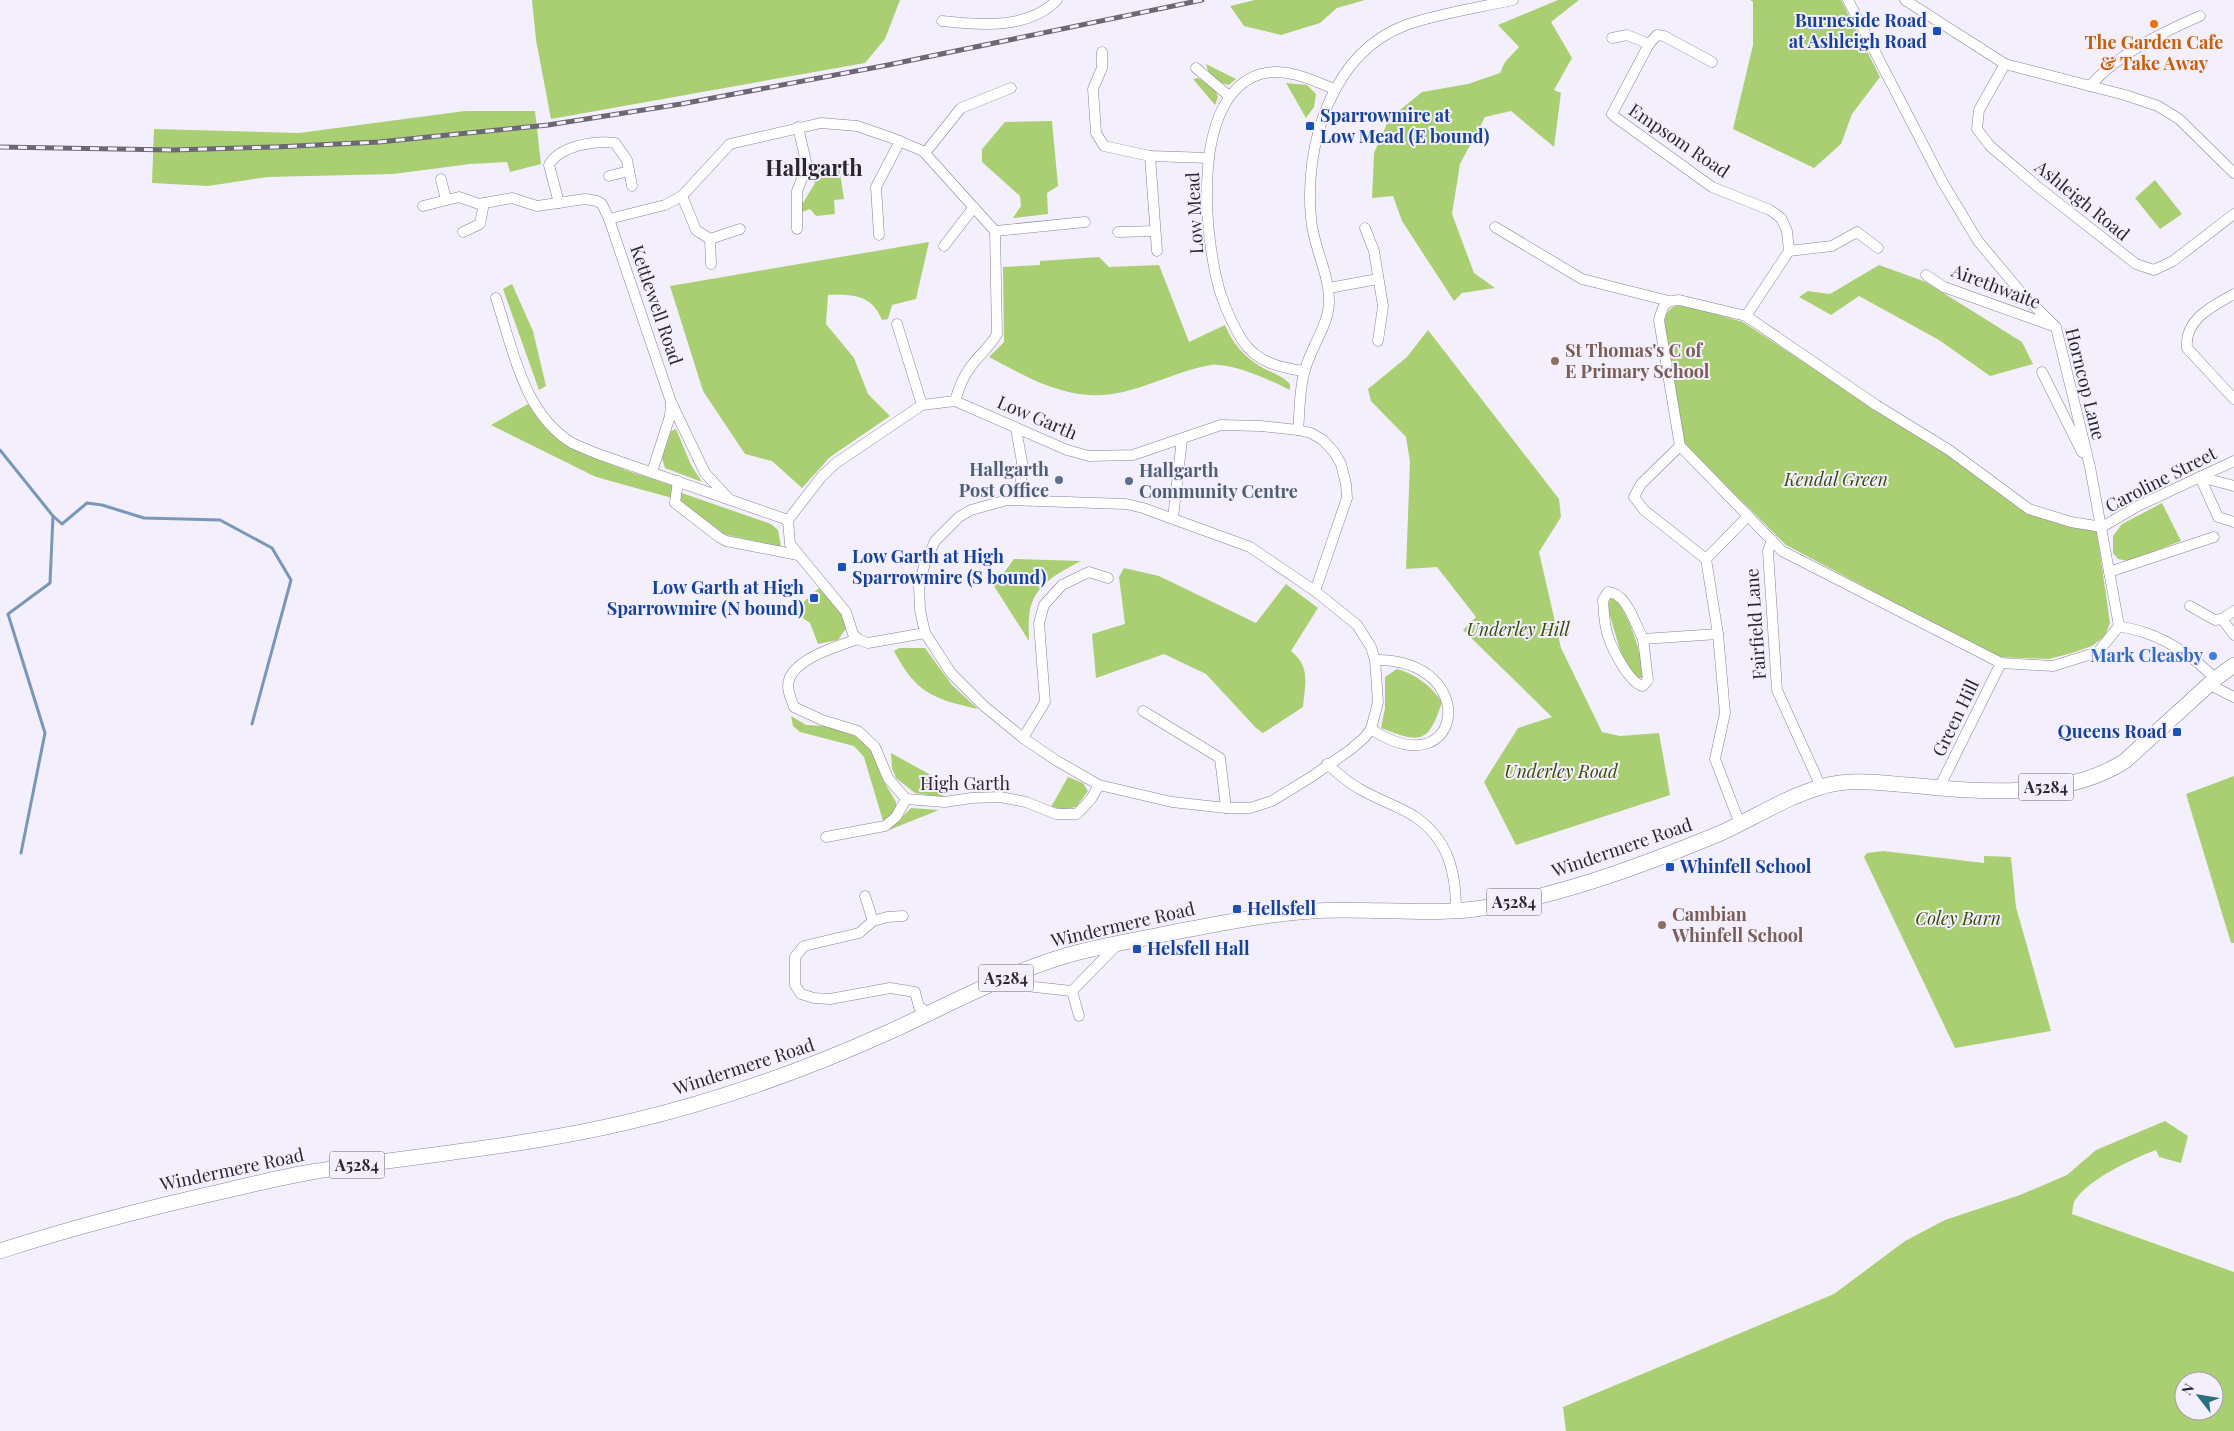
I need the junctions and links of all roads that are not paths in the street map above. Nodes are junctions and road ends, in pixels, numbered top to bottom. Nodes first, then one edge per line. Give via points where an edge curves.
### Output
1 (1057, 0) edge
2 (1513, 0) edge
3 (1848, 0) edge
4 (1905, 0) edge
5 (2200, 16) dead end
6 (942, 21) dead end
7 (1612, 38) dead end
8 (1649, 44) junction
9 (1102, 52) dead end
10 (1712, 62) dead end
11 (2005, 64) junction
12 (1196, 68) dead end
13 (2090, 86) junction
14 (1011, 88) dead end
15 (1334, 89) junction
16 (1229, 96) junction
17 (798, 127) junction
18 (900, 141) junction
19 (925, 153) junction
20 (1150, 156) junction
21 (1209, 158) junction
22 (629, 171) junction
23 (2234, 173) edge
24 (609, 176) dead end
25 (441, 179) dead end
26 (632, 186) dead end
27 (682, 196) junction
28 (446, 200) junction
29 (484, 203) junction
30 (558, 203) junction
31 (423, 206) dead end
32 (974, 207) junction
33 (2234, 214) edge
34 (609, 219) junction
35 (1085, 222) dead end
36 (1495, 227) dead end
37 (1365, 228) dead end
38 (740, 229) dead end
39 (797, 229) dead end
40 (996, 231) junction
41 (1155, 231) junction
42 (463, 232) dead end
43 (1118, 232) dead end
44 (879, 235) dead end
45 (710, 239) junction
46 (944, 246) dead end
47 (1878, 248) dead end
48 (1157, 251) dead end
49 (1789, 251) junction
50 (711, 264) dead end
51 (1926, 275) dead end
52 (1378, 280) junction
53 (1329, 288) junction
54 (2234, 294) edge
55 (496, 298) dead end
56 (1669, 300) junction
57 (1746, 316) junction
58 (897, 324) dead end
59 (2056, 327) junction
60 (1378, 340) dead end
61 (1304, 371) junction
62 (2042, 372) dead end
63 (2234, 399) edge
64 (955, 401) junction
65 (671, 402) junction
66 (922, 405) junction
67 (1016, 429) junction
68 (1298, 430) junction
69 (1182, 439) junction
70 (1680, 446) junction
71 (2234, 461) edge
72 (2090, 467) junction
73 (652, 472) junction
74 (2200, 477) junction
75 (678, 481) junction
76 (2234, 486) edge
77 (728, 499) junction
78 (1020, 500) junction
79 (1748, 516) junction
80 (1173, 518) junction
81 (788, 520) junction
82 (2234, 522) edge
83 (2102, 528) junction
84 (2214, 538) dead end
85 (1772, 540) junction
86 (798, 556) junction
87 (1706, 559) junction
88 (2109, 572) junction
89 (1108, 578) dead end
90 (1315, 591) junction
91 (2190, 606) dead end
92 (2234, 610) edge
93 (2222, 619) junction
94 (2119, 626) junction
95 (925, 633) junction
96 (1718, 634) junction
97 (2234, 634) edge
98 (858, 639) junction
99 (1643, 639) junction
100 (1375, 660) junction
101 (2001, 663) junction
102 (2234, 665) edge
103 (2212, 682) junction
104 (2234, 697) edge
105 (1143, 711) dead end
106 (1371, 729) junction
107 (1023, 738) junction
108 (1327, 764) junction
109 (1099, 785) junction
110 (1821, 787) junction
111 (1939, 788) junction
112 (906, 799) junction
113 (1226, 808) junction
114 (1740, 824) junction
115 (826, 837) dead end
116 (865, 896) dead end
117 (1456, 910) junction
118 (903, 916) dead end
119 (873, 921) junction
120 (1119, 943) junction
121 (995, 982) junction
122 (1072, 991) junction
123 (926, 1014) junction
124 (1080, 1016) dead end
125 (0, 1252) edge

1 - 6 street via 1047,10 1011,22 981,26
2 - 15 street via 1405,26 1368,48
3 - 59 street, Horncop Lane via 1942,181 1978,241 2024,296
4 - 11 street
5 - 13 street via 2162,32 2104,70
7 - 8 street via 1627,36
8 - 10 street via 1657,35 1664,36
8 - 49 street, Empsom Road via 1612,114 1712,187 1770,210 1781,218 1787,231
9 - 20 street via 1102,68 1093,89 1096,133 1104,146
11 - 13 street
11 - 33 street, Ashleigh Road via 1980,110 1977,130 1990,146 2038,187 2136,264 2154,270 2173,261
12 - 16 street
13 - 23 street via 2158,106 2179,119
14 - 19 street via 960,108
15 - 16 street, Low Mead via 1312,79 1286,73 1262,74
15 - 53 street via 1318,132 1309,180 1311,220
16 - 21 street, Low Mead via 1218,118
17 - 18 street via 821,123 857,126
17 - 27 street via 730,144
17 - 39 street via 807,166 797,191
18 - 19 street
18 - 44 street via 876,187
19 - 32 street
20 - 21 street
20 - 41 street
21 - 61 street, Low Mead via 1213,256 1222,295 1242,341 1260,358 1280,368
22 - 24 street
22 - 26 street
22 - 30 street via 627,160 615,142 601,141 563,151 554,156 549,165
25 - 28 street
27 - 34 street via 665,204
27 - 45 street via 696,230
28 - 29 street via 459,197
28 - 31 street
29 - 30 street via 512,198 537,206
29 - 42 street via 480,224
30 - 34 street, Kettlewell Road via 585,198 597,201
32 - 40 street
32 - 46 street
34 - 65 street, Kettlewell Road
35 - 40 street
36 - 56 street via 1582,279
37 - 52 street via 1374,251
38 - 45 street
40 - 64 street via 997,334 959,384
41 - 43 street
41 - 48 street
45 - 50 street
47 - 49 street via 1857,232 1832,246
49 - 57 street
51 - 59 street, Airethwaite via 1944,287
52 - 53 street
52 - 60 street via 1383,306
53 - 61 street via 1325,322
54 - 63 street via 2195,321 2186,341 2187,348
55 - 73 street via 528,394 547,421 573,444
56 - 57 street
56 - 70 street via 1659,320
57 - 83 street via 1876,405 1949,450 2029,509
58 - 66 street
59 - 72 street, Horncop Lane
61 - 68 street
62 - 72 street
64 - 66 street, Low Garth
64 - 67 street, Low Garth
65 - 73 street, Kettlewell Road via 670,416
65 - 77 street, Kettlewell Road via 705,473
66 - 81 street, Low Garth via 836,463
67 - 69 street, Low Garth via 1089,456 1133,455
67 - 78 street via 1022,462
68 - 69 street, Low Garth via 1221,426
68 - 90 street, Low Garth via 1323,440 1334,452 1346,484 1343,514
69 - 80 street
70 - 79 street
70 - 87 street via 1640,484 1634,497 1644,510
71 - 74 street, Caroline Street
72 - 83 street, Horncop Lane
73 - 75 street
74 - 76 street
74 - 82 street via 2218,517
74 - 83 street, Caroline Street via 2138,506
75 - 77 street
75 - 86 street via 675,503 719,537
77 - 81 street
78 - 80 street via 1126,504
78 - 95 street via 992,503 971,510 950,524 935,541 919,585
79 - 85 street
79 - 87 street
80 - 90 street via 1250,547
81 - 86 street via 790,544
83 - 88 street, Horncop Lane
84 - 88 street
85 - 101 street via 1782,551
85 - 110 street, Fairfield Lane via 1768,552 1777,690
86 - 98 street via 846,612 853,634
87 - 96 street
88 - 94 street, Horncop Lane
89 - 107 street via 1089,572 1062,585 1044,605 1039,623 1045,702
90 - 100 street via 1357,625
91 - 93 street via 2215,620
92 - 93 street
93 - 97 street
94 - 101 street via 2098,652 2053,666
94 - 103 street via 2168,643 2197,663
95 - 98 street, High Garth via 868,643
95 - 107 street via 951,673
96 - 99 street
96 - 114 street via 1725,712 1715,759
98 - 112 street, High Garth via 826,650 796,667 788,681 788,693 794,707 858,731 875,747 888,778
99 - 99 street via 1624,600 1614,592 1608,592 1603,600 1608,636 1629,677 1643,686 1648,680
100 - 106 street via 1378,702
100 - 106 street via 1394,660 1420,669 1445,693 1449,712 1441,736 1415,747 1386,738
101 - 111 street, Green Hill
102 - 103 highway, Windermere Road / A5284
103 - 104 street
103 - 111 highway, Windermere Road / A5284 via 2125,761 2098,776 2066,784 2010,790
105 - 113 street via 1220,758
106 - 108 street via 1350,750
107 - 109 street
108 - 113 street via 1272,801 1250,808
108 - 117 street via 1356,788 1413,816 1435,833 1448,858 1456,893
109 - 112 street, High Garth via 1092,799 1077,814 1056,814 1026,802 1000,797 944,802
109 - 113 street via 1172,802
110 - 111 highway, Windermere Road / A5284 via 1868,782
110 - 114 highway, Windermere Road / A5284
112 - 115 street via 896,817 885,826
114 - 117 highway, Windermere Road / A5284 via 1643,864 1572,887 1484,908
116 - 119 street
117 - 120 highway, Windermere Road / A5284 via 1313,911 1238,920
118 - 119 street via 887,916
119 - 123 street via 859,933 804,946 795,957 795,985 801,994 830,999 890,988 915,992 919,1007
120 - 121 highway, Windermere Road / A5284 via 1043,963
120 - 122 street
121 - 122 street
121 - 123 highway, Windermere Road / A5284
122 - 124 street
123 - 125 highway, Windermere Road / A5284 via 801,1069 632,1121 488,1149 303,1173 134,1211 73,1227

